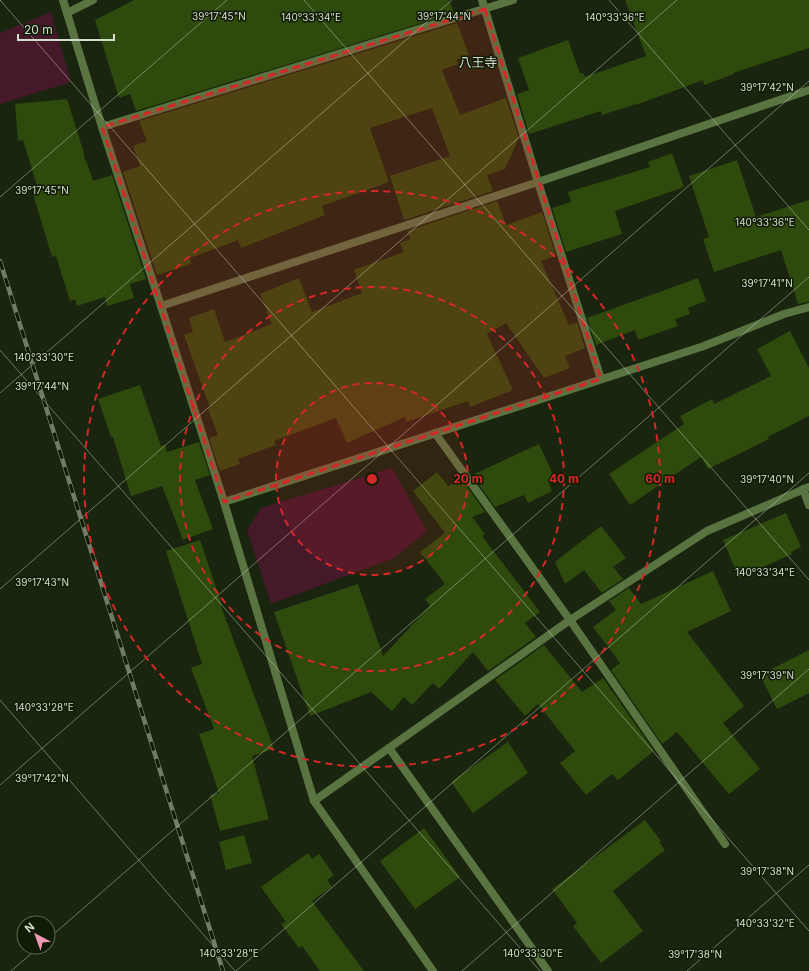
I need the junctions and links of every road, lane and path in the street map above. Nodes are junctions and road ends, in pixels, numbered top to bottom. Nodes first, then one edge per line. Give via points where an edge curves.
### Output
1 (63, 0) edge
2 (93, 0) edge
3 (482, 0) edge
4 (513, 0) edge
5 (485, 9) junction
6 (67, 13) junction
7 (809, 90) edge
8 (102, 127) junction
9 (538, 182) junction
10 (161, 306) junction
11 (809, 307) edge
12 (601, 379) junction
13 (435, 433) junction
14 (806, 488) edge
15 (224, 502) junction
16 (809, 505) edge
17 (570, 620) junction
18 (389, 748) junction
19 (314, 801) junction
20 (725, 844) dead end
21 (432, 971) edge
22 (548, 971) edge

1 - 6 street
2 - 6 street
3 - 5 street
4 - 5 street
5 - 8 street
5 - 9 street
6 - 8 street
7 - 9 street
8 - 10 street
9 - 10 street
9 - 12 street
10 - 15 street
11 - 12 street via 784,314 704,346
12 - 13 street
13 - 15 street
13 - 17 street
14 - 16 street
14 - 17 street via 707,531
15 - 19 street
17 - 18 street
17 - 20 street
18 - 19 street
18 - 22 street
19 - 21 street

